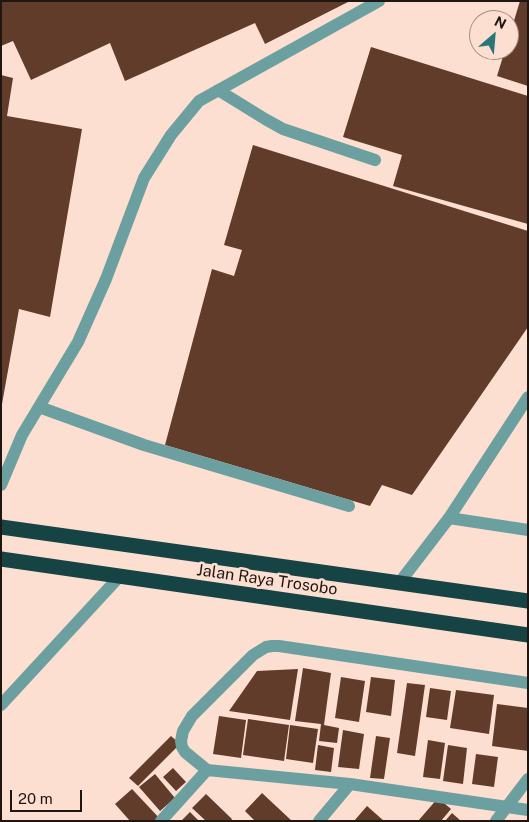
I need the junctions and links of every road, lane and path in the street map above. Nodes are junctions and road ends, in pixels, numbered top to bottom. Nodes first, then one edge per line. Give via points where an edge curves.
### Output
1 (379, 1) edge
2 (218, 90) junction
3 (375, 160) dead end
4 (528, 397) edge
5 (39, 407) junction
6 (1, 484) edge
7 (349, 506) dead end
8 (449, 518) junction
9 (1, 527) edge
10 (528, 530) edge
11 (1, 559) edge
12 (119, 577) junction
13 (400, 582) junction
14 (528, 601) edge
15 (528, 635) edge
16 (528, 682) edge
17 (1, 705) edge
18 (207, 770) junction
19 (528, 779) edge
20 (350, 784) junction
21 (505, 807) junction
22 (528, 811) edge
23 (161, 821) edge
24 (319, 821) edge
25 (496, 821) edge
26 (520, 821) edge

1 - 2 street
2 - 3 street via 283,129
2 - 5 street via 199,101 171,135 144,178 78,342
4 - 8 street
5 - 6 street via 22,435
5 - 7 street via 144,445
8 - 10 street
8 - 13 street
9 - 13 highway, Jalan Raya Trosobo
11 - 12 highway, Jalan Raya Trosobo
12 - 15 highway, Jalan Raya Trosobo
12 - 17 street
13 - 14 highway, Jalan Raya Trosobo
16 - 18 street via 279,646 266,647 253,655 192,716 183,731 181,741 185,752
18 - 20 street
18 - 23 street
19 - 21 street
20 - 21 street
20 - 24 street
21 - 22 street
21 - 25 street
22 - 26 street

